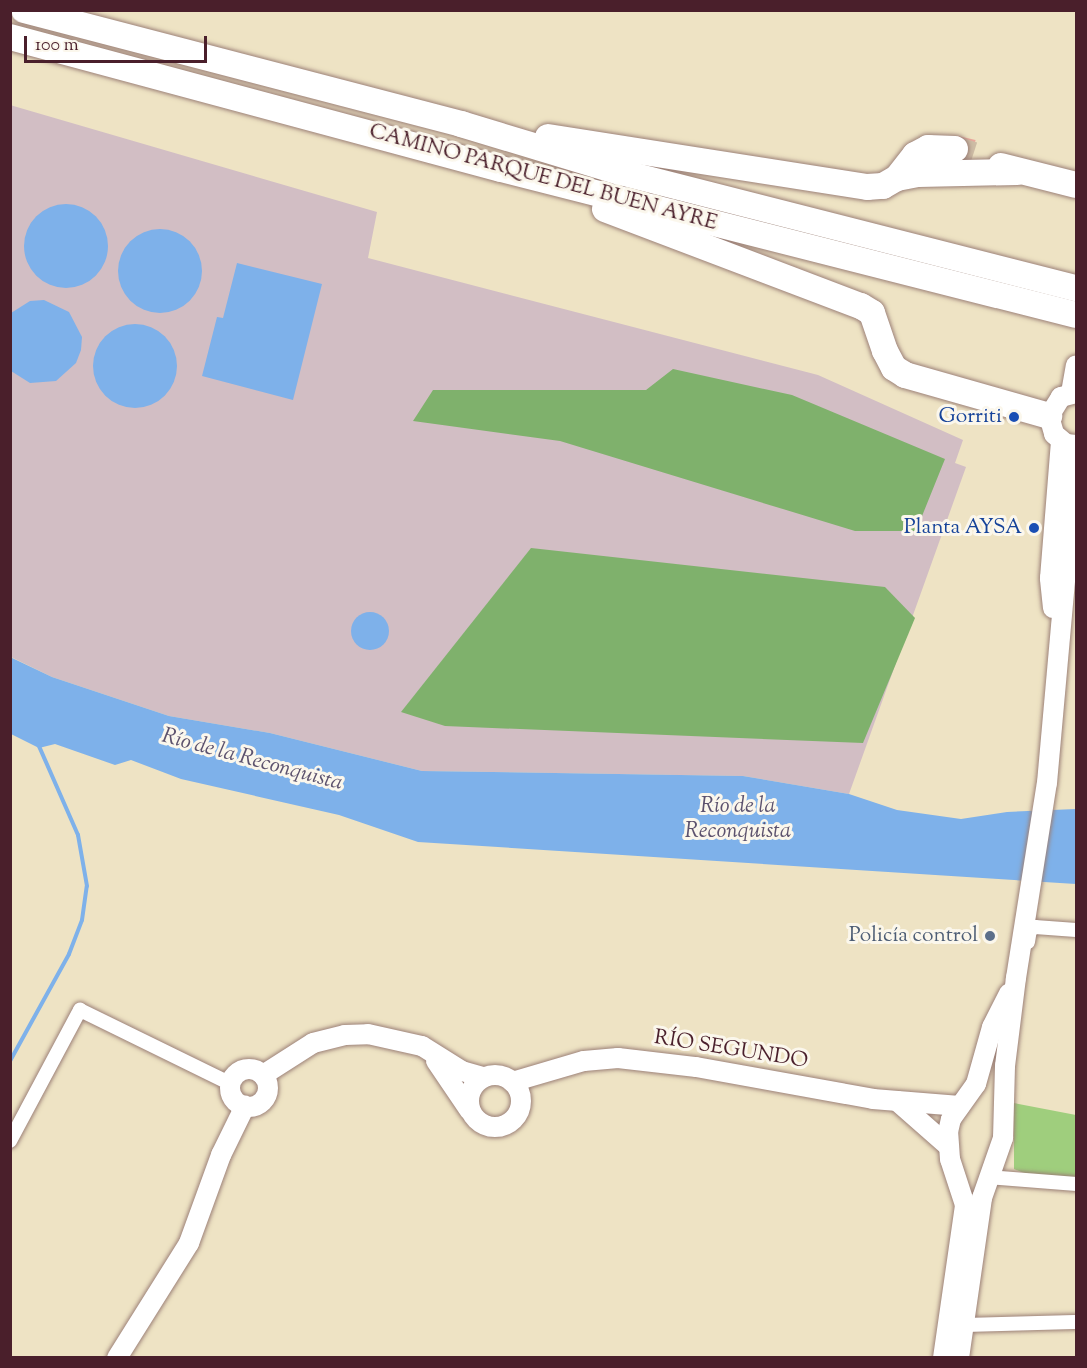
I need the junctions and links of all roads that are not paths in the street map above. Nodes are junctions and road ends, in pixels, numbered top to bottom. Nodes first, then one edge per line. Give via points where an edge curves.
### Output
1 (24, 10) edge
2 (10, 38) edge
3 (461, 124) junction
4 (501, 169) junction
5 (1017, 172) junction
6 (897, 178) junction
7 (1077, 185) edge
8 (1067, 286) edge
9 (1068, 312) edge
10 (1077, 365) edge
11 (1074, 393) edge
12 (1049, 416) junction
13 (1069, 443) edge
14 (1077, 459) edge
15 (1058, 644) junction
16 (1077, 930) edge
17 (1016, 978) junction
18 (422, 1046) junction
19 (558, 1069) junction
20 (263, 1075) junction
21 (483, 1077) junction
22 (512, 1082) junction
23 (231, 1084) junction
24 (897, 1101) junction
25 (962, 1103) junction
26 (245, 1106) junction
27 (473, 1114) junction
28 (517, 1114) junction
29 (1004, 1123) junction
30 (10, 1141) edge
31 (947, 1145) junction
32 (988, 1177) junction
33 (958, 1181) junction
34 (1077, 1184) edge
35 (1077, 1322) edge
36 (963, 1325) junction
37 (117, 1358) edge
38 (943, 1358) edge
39 (959, 1358) edge

1 - 3 highway, CAMINO PARQUE DEL BUEN AYRE
2 - 4 highway, CAMINO PARQUE DEL BUEN AYRE
3 - 6 highway via 867,187 883,186
3 - 8 highway, CAMINO PARQUE DEL BUEN AYRE via 620,172
4 - 9 highway, CAMINO PARQUE DEL BUEN AYRE
4 - 12 highway via 861,306 872,313 894,368 905,375
5 - 6 highway
5 - 6 highway via 964,152 928,148 915,155
5 - 7 highway
10 - 11 main road
11 - 12 main road via 1060,397
12 - 13 main road via 1054,434
13 - 15 main road via 1050,579
14 - 15 main road
15 - 17 main road via 1047,783
16 - 17 street via 1030,930 1024,969 1021,978
17 - 25 main road via 992,1027 976,1084
17 - 29 main road via 1005,1066
18 - 20 main road via 368,1034 345,1035 313,1043
18 - 21 main road via 462,1071
18 - 27 main road
19 - 22 main road, RÍO SEGUNDO
19 - 24 main road, RÍO SEGUNDO via 584,1060 618,1058 696,1066
19 - 28 main road, RÍO SEGUNDO
20 - 23 main road via 253,1070 241,1071
20 - 26 main road via 268,1086 265,1098 255,1106
21 - 22 main road via 500,1075
21 - 27 main road via 469,1098
22 - 28 main road via 520,1097
23 - 26 main road via 233,1097
23 - 30 street via 80,1010
24 - 25 main road, RÍO SEGUNDO
24 - 31 main road
25 - 29 main road via 987,1100
25 - 31 main road via 951,1119
26 - 37 main road via 221,1155 189,1243
27 - 28 main road via 486,1125 495,1126 504,1125
29 - 32 main road via 1000,1149
31 - 33 main road
32 - 33 main road via 969,1185
32 - 34 street
32 - 36 main road
33 - 38 main road via 965,1205
35 - 36 street
36 - 39 main road

